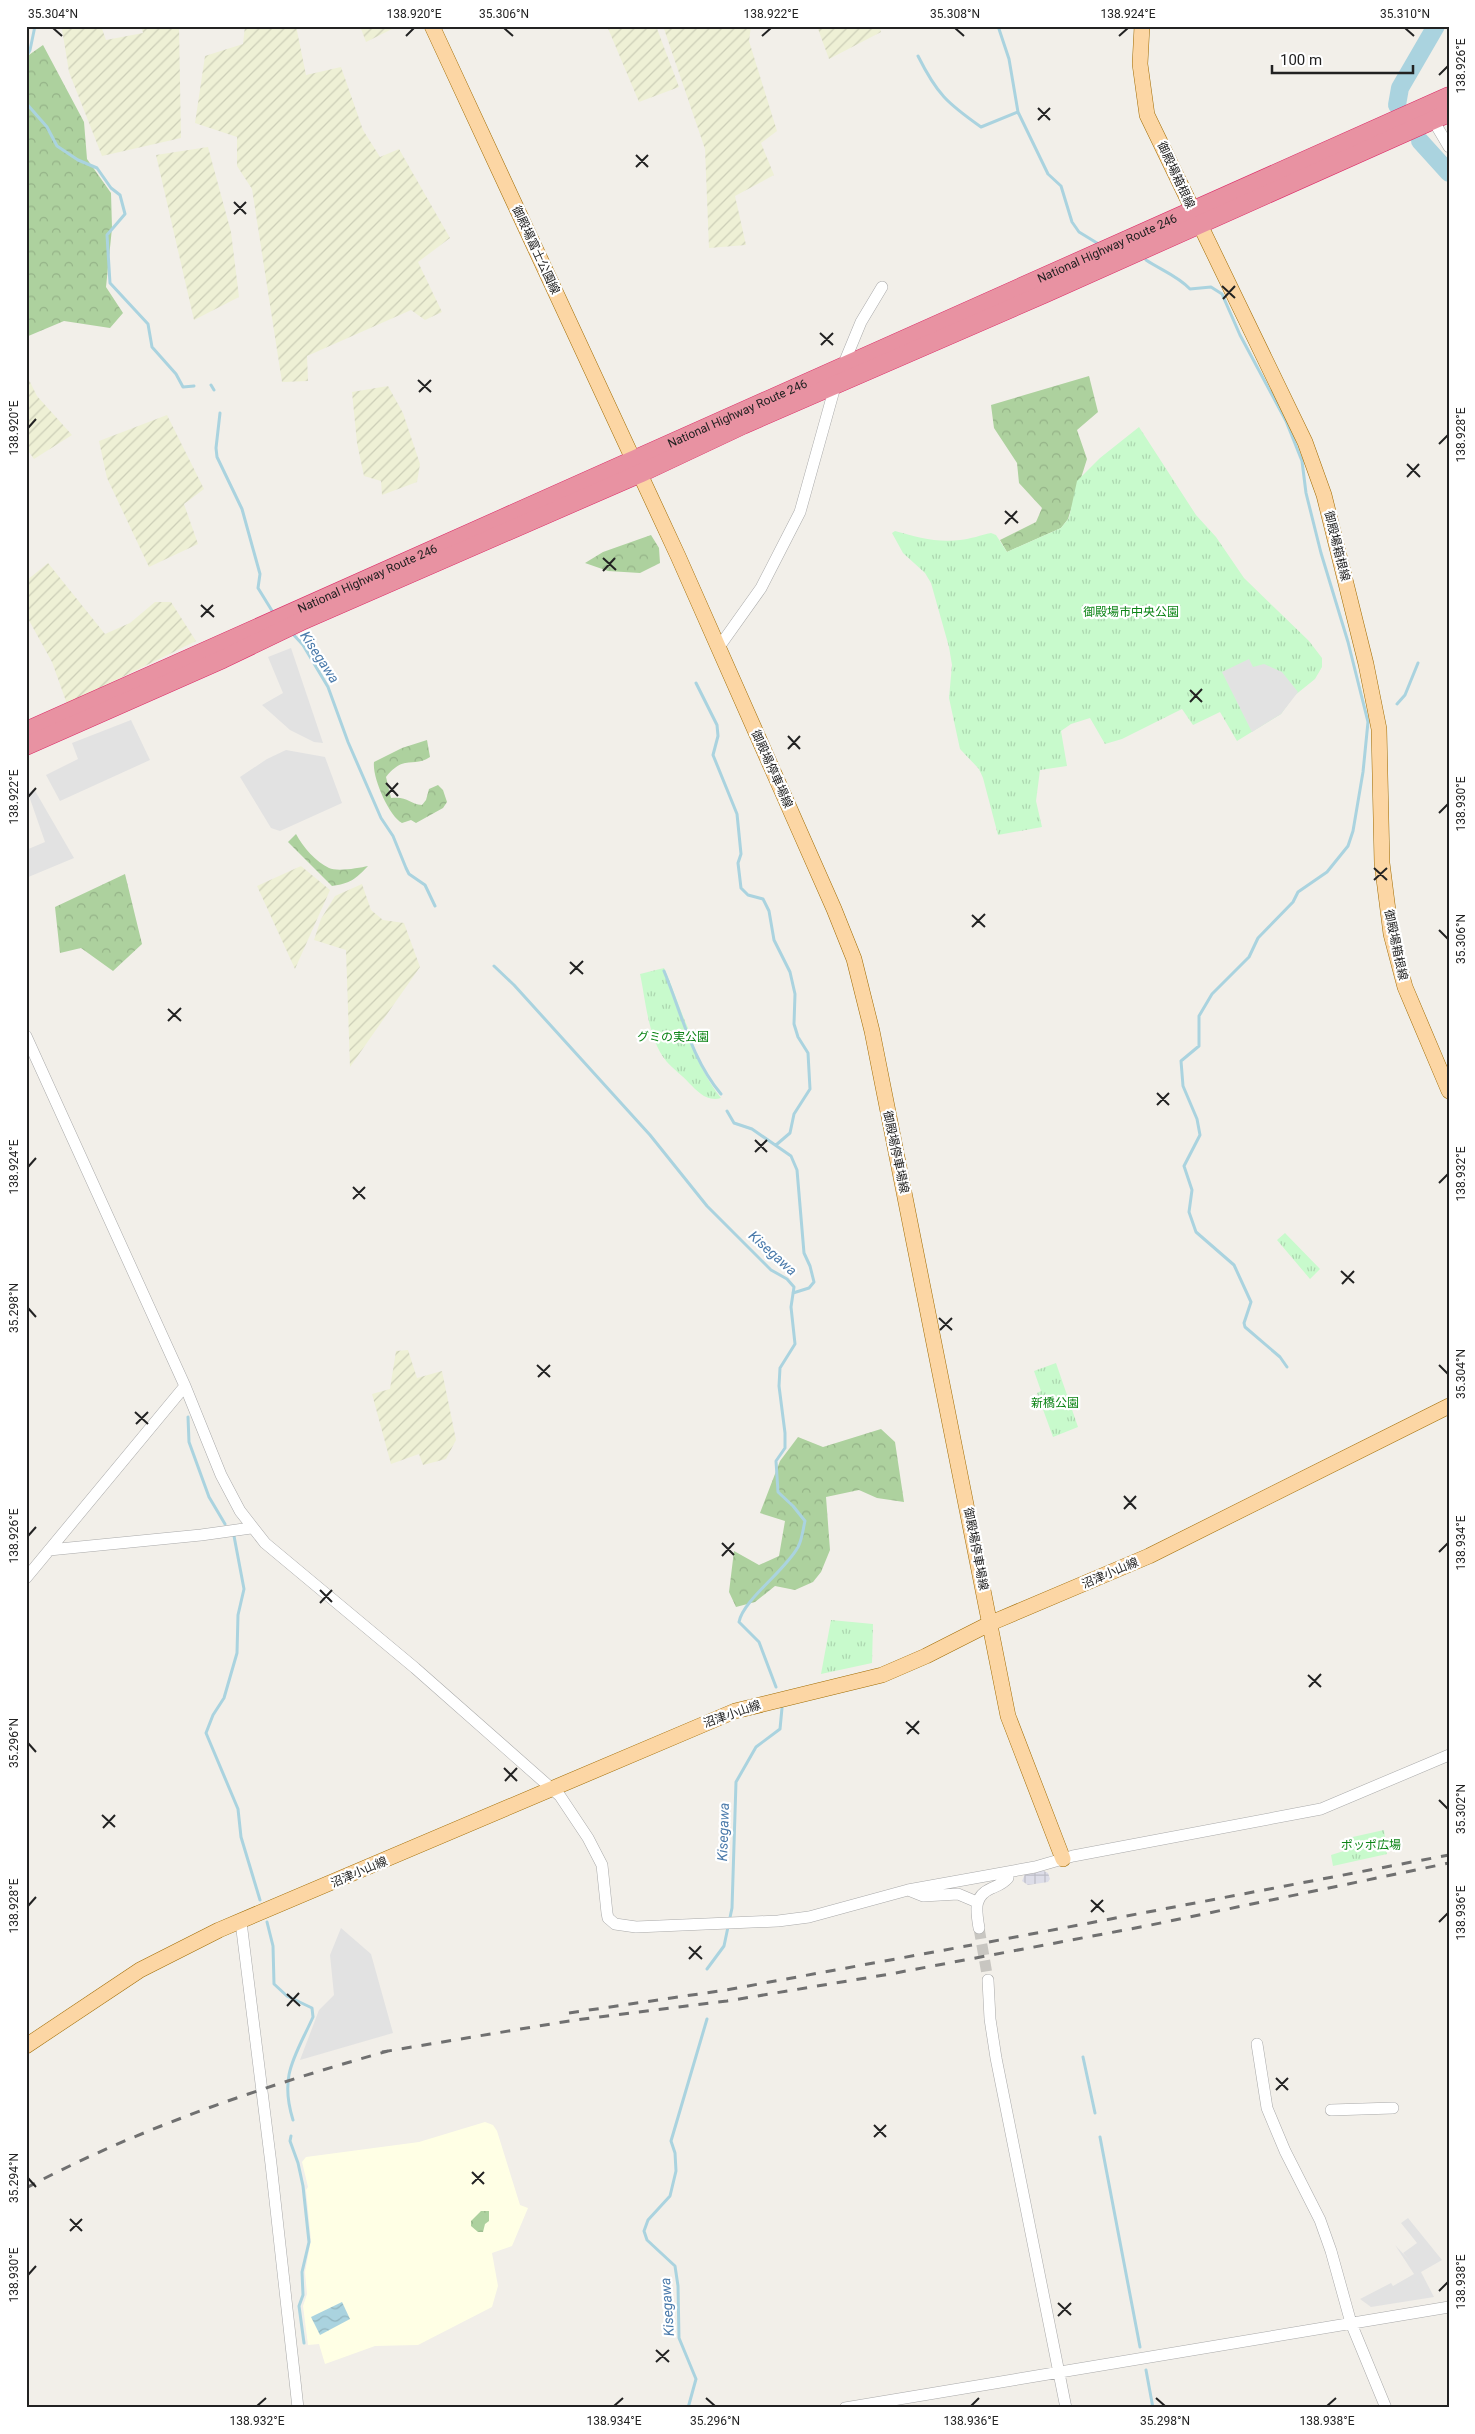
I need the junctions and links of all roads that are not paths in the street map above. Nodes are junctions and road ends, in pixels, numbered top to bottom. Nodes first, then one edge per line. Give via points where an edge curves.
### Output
1 (432, 26) edge
2 (1142, 26) edge
3 (1449, 96) edge
4 (1441, 116) edge
5 (1449, 148) edge
6 (1197, 218) junction
7 (882, 287) dead end
8 (842, 367) junction
9 (835, 384) junction
10 (636, 467) junction
11 (277, 626) junction
12 (719, 647) junction
13 (26, 731) edge
14 (26, 746) edge
15 (26, 1036) edge
16 (1449, 1091) edge
17 (185, 1386) junction
18 (1449, 1406) edge
19 (251, 1528) junction
20 (49, 1550) junction
21 (26, 1578) edge
22 (991, 1623) junction
23 (1449, 1755) edge
24 (553, 1788) junction
25 (1063, 1859) junction
26 (1008, 1878) dead end
27 (908, 1890) junction
28 (976, 1902) junction
29 (240, 1922) junction
30 (979, 1928) tunnel mouth
31 (988, 1980) tunnel mouth
32 (1257, 2044) dead end
33 (26, 2046) edge
34 (1393, 2108) dead end
35 (1331, 2110) dead end
36 (1449, 2308) edge
37 (1351, 2323) junction
38 (1059, 2372) junction
39 (298, 2408) edge
40 (845, 2408) edge
41 (1066, 2408) edge
42 (1386, 2408) edge

1 - 10 main road, 御殿場富士公園線
2 - 6 main road, 御殿場箱根線 via 1140,64 1148,114
3 - 6 highway, National Highway Route 246
4 - 5 street
4 - 6 highway, National Highway Route 246
6 - 8 highway, National Highway Route 246
6 - 9 highway, National Highway Route 246
6 - 16 main road, 御殿場箱根線 via 1305,442 1324,495 1366,664 1378,729 1382,863 1391,934 1405,987
7 - 8 street via 861,322
8 - 9 street
8 - 10 highway, National Highway Route 246
9 - 10 highway, National Highway Route 246
9 - 12 street via 800,512 761,588
10 - 11 highway, National Highway Route 246
10 - 12 main road, 御殿場停車場線
11 - 13 highway, National Highway Route 246
11 - 14 highway, National Highway Route 246
12 - 22 main road, 御殿場停車場線 via 854,959 872,1031
15 - 17 street
17 - 19 street via 221,1475
17 - 20 street
18 - 22 main road, 沼津小山線 via 1149,1556
19 - 20 street
19 - 24 street
20 - 21 street
22 - 24 main road, 沼津小山線 via 882,1675 735,1711
22 - 25 main road, 御殿場停車場線 via 1008,1716
23 - 25 street via 1322,1809
24 - 27 street via 596,1851 602,1865 608,1918 615,1924 636,1927 809,1917
24 - 29 main road, 沼津小山線
25 - 27 street
26 - 28 street via 1003,1884 985,1891
27 - 28 street via 923,1896 958,1894
28 - 30 street
29 - 33 main road, 沼津小山線 via 158,1959
29 - 39 street
31 - 38 street via 998,2068
32 - 37 street via 1267,2108 1284,2151 1320,2220
34 - 35 street
36 - 37 street
37 - 38 street
37 - 42 street
38 - 40 street
38 - 41 street

